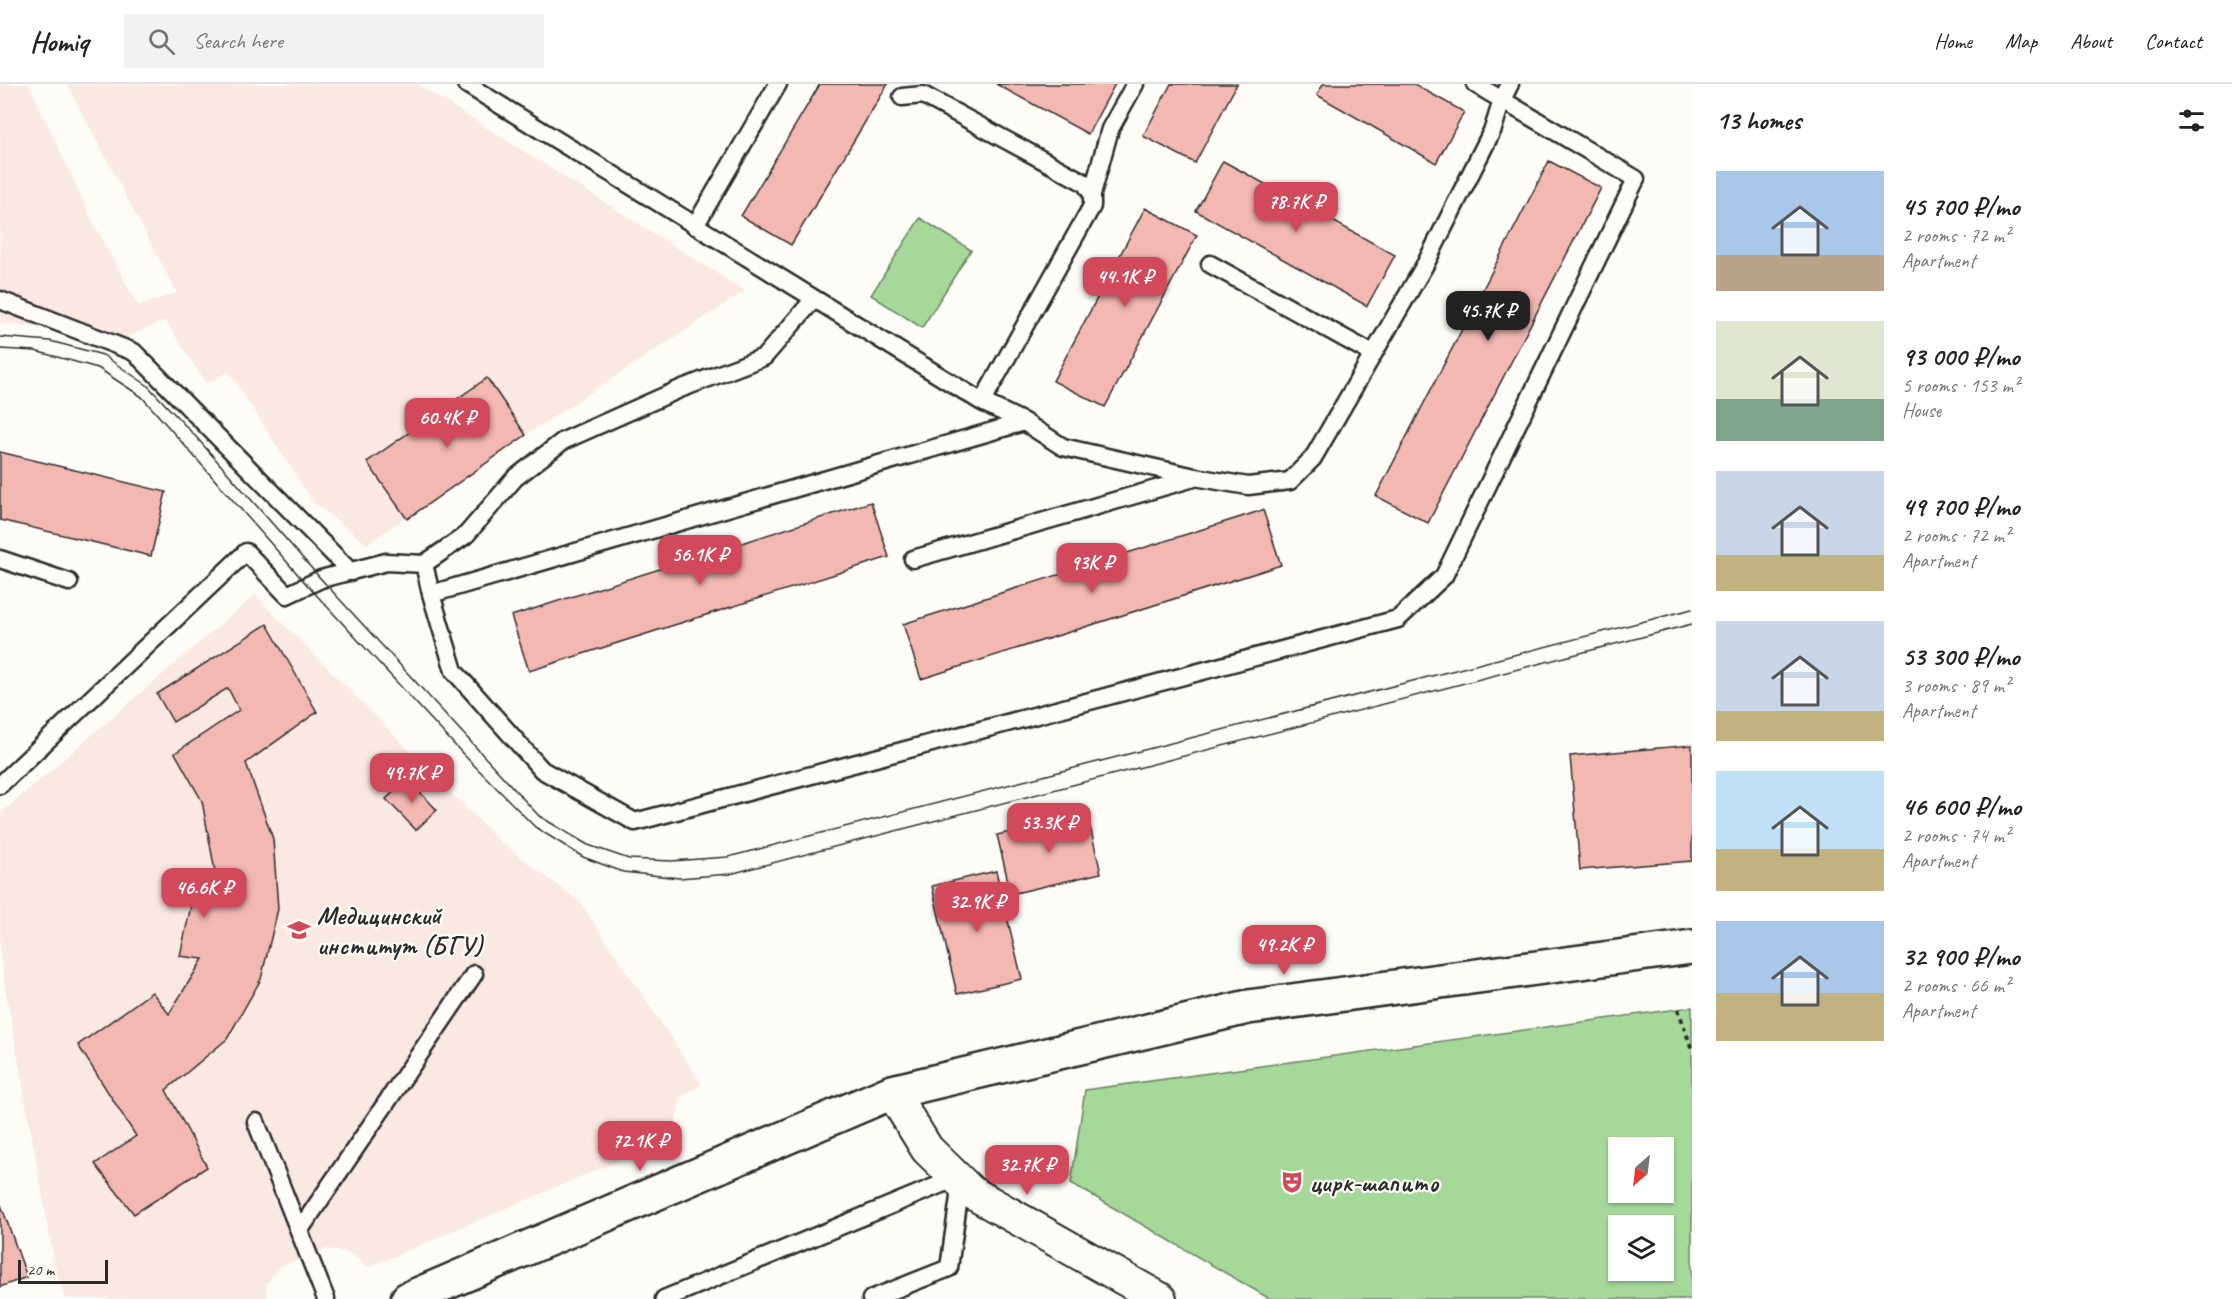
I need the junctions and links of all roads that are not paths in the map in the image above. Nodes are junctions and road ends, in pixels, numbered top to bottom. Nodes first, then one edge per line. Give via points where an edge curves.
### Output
1 (466, 84) edge
2 (778, 84) edge
3 (1135, 84) edge
4 (1475, 84) edge
5 (1510, 84) edge
6 (902, 97) dead end
7 (1502, 100) junction
8 (1092, 194) junction
9 (694, 226) junction
10 (1210, 264) dead end
11 (814, 299) junction
12 (0, 300) edge
13 (1373, 354) junction
14 (982, 402) junction
15 (1024, 422) junction
16 (1195, 477) junction
17 (0, 559) edge
18 (914, 559) dead end
19 (424, 564) junction
20 (351, 572) junction
21 (69, 582) dead end
22 (431, 594) junction
23 (0, 785) edge
24 (1692, 947) edge
25 (474, 974) dead end
26 (892, 1092) junction
27 (256, 1122) dead end
28 (958, 1180) junction
29 (299, 1231) junction
30 (412, 1298) edge
31 (326, 1299) edge
32 (664, 1299) edge
33 (871, 1299) edge
34 (1160, 1299) edge

1 - 9 lane
2 - 9 lane
3 - 8 lane via 1110,129
4 - 7 lane
5 - 7 lane
6 - 8 lane via 924,95 1085,183
7 - 13 lane via 1493,129 1426,263
7 - 22 lane via 1636,179 1444,576 1398,619 635,822 542,771 454,671
8 - 14 lane via 1092,206
9 - 11 lane
10 - 13 lane
11 - 14 lane
11 - 19 lane via 764,357 563,441 515,478 466,535
12 - 20 lane via 134,352
13 - 16 lane via 1313,458 1290,481 1248,486
14 - 15 lane
15 - 16 lane via 1063,447
15 - 22 lane
16 - 18 lane
17 - 21 lane
19 - 20 lane via 386,562
19 - 22 lane
20 - 23 lane via 321,579 287,595 246,552
24 - 26 street via 1248,1006
25 - 29 lane
26 - 28 street via 927,1149
26 - 30 street
27 - 29 lane
28 - 32 lane
28 - 33 lane via 949,1268
28 - 34 street via 971,1192
29 - 31 lane

